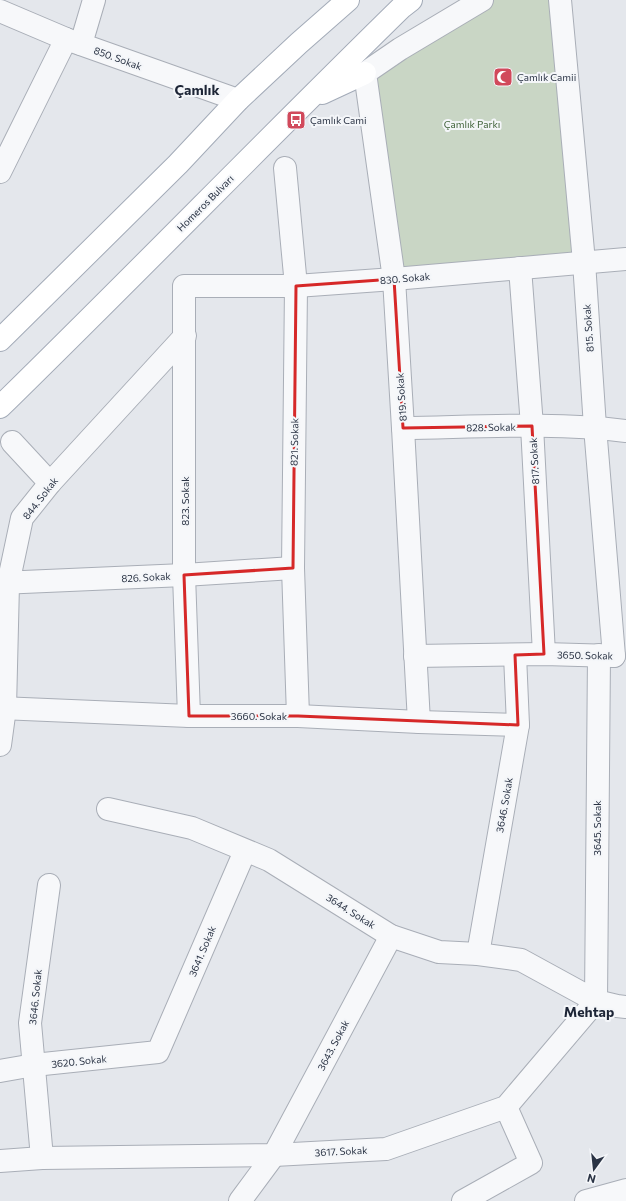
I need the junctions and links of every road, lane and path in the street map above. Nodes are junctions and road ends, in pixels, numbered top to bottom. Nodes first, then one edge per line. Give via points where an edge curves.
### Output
1 (94, 0) edge
2 (348, 0) edge
3 (411, 0) edge
4 (482, 0) edge
5 (560, 0) edge
6 (0, 11) edge
7 (74, 42) junction
8 (365, 73) junction
9 (308, 99) junction
10 (238, 100) junction
11 (284, 168) dead end
12 (0, 172) edge
13 (626, 259) edge
14 (584, 262) junction
15 (520, 268) junction
16 (394, 279) junction
17 (184, 286) joint
18 (296, 286) junction
19 (185, 336) junction
20 (0, 340) edge
21 (0, 407) edge
22 (532, 426) junction
23 (595, 427) junction
24 (403, 428) junction
25 (626, 431) edge
26 (12, 442) dead end
27 (50, 483) junction
28 (293, 568) junction
29 (184, 575) junction
30 (4, 584) edge
31 (515, 654) junction
32 (544, 654) junction
33 (415, 656) junction
34 (613, 656) edge
35 (3, 708) edge
36 (189, 716) junction
37 (298, 716) junction
38 (419, 722) junction
39 (518, 725) junction
40 (0, 745) edge
41 (108, 809) dead end
42 (245, 851) junction
43 (49, 885) dead end
44 (391, 936) junction
45 (478, 954) junction
46 (596, 1002) junction
47 (626, 1007) edge
48 (158, 1052) joint
49 (34, 1065) junction
50 (0, 1071) edge
51 (506, 1107) junction
52 (274, 1155) junction
53 (42, 1158) junction
54 (0, 1161) edge
55 (626, 1190) edge
56 (240, 1201) edge
57 (463, 1201) edge
58 (586, 1201) edge

1 - 7 street
2 - 10 main road
3 - 9 main road, Homeros Bulvarı
4 - 8 street
5 - 14 street, 815. Sokak
6 - 7 street, 850. Sokak
7 - 10 street, 850. Sokak
7 - 12 street
8 - 9 main road
8 - 16 street, 819. Sokak
9 - 21 main road, Homeros Bulvarı
10 - 20 main road via 178,164
11 - 18 street, 821. Sokak
13 - 14 street, 830. Sokak
14 - 15 street, 830. Sokak
14 - 23 street, 815. Sokak
15 - 16 street, 830. Sokak
15 - 22 street, 817. Sokak
16 - 18 street, 830. Sokak
16 - 24 street, 819. Sokak
17 - 18 street, 830. Sokak
17 - 19 street, 823. Sokak
18 - 28 street, 821. Sokak
19 - 27 street, 844. Sokak
19 - 29 street, 823. Sokak
22 - 23 street, 828. Sokak
22 - 24 street, 828. Sokak
22 - 32 street, 817. Sokak
23 - 25 street, 828. Sokak
23 - 34 street, 815. Sokak
24 - 33 street, 819. Sokak
26 - 27 street
27 - 30 street, 844. Sokak via 22,518
28 - 29 street, 826. Sokak
28 - 37 street, 821. Sokak
29 - 30 street, 826. Sokak
29 - 36 street, 823. Sokak
30 - 35 street, 844. Sokak
31 - 32 street, 3650. Sokak
31 - 33 street, 3650. Sokak
31 - 39 street, 3646. Sokak
32 - 34 street, 3650. Sokak
33 - 38 street, 819. Sokak
34 - 46 street, 3645. Sokak
35 - 36 street, 3660. Sokak
35 - 40 street, 844. Sokak
36 - 37 street, 3660. Sokak
37 - 38 street, 3660. Sokak
38 - 39 street, 3660. Sokak
39 - 45 street, 3646. Sokak
41 - 42 street, 3644. Sokak via 192,828
42 - 44 street, 3644. Sokak via 269,860
42 - 48 street, 3641. Sokak
43 - 49 street, 3646. Sokak via 30,1023
44 - 45 street, 3644. Sokak via 439,952
44 - 52 street, 3643. Sokak
45 - 46 street, 3644. Sokak via 521,960
46 - 47 street
46 - 51 street
48 - 49 street, 3620. Sokak
49 - 50 street, 3620. Sokak
49 - 53 street, 3646. Sokak
51 - 52 street, 3617. Sokak via 386,1148
51 - 57 street via 531,1163
52 - 53 street, 3617. Sokak
52 - 56 street, 3643. Sokak
53 - 54 street, 3617. Sokak
55 - 58 street

